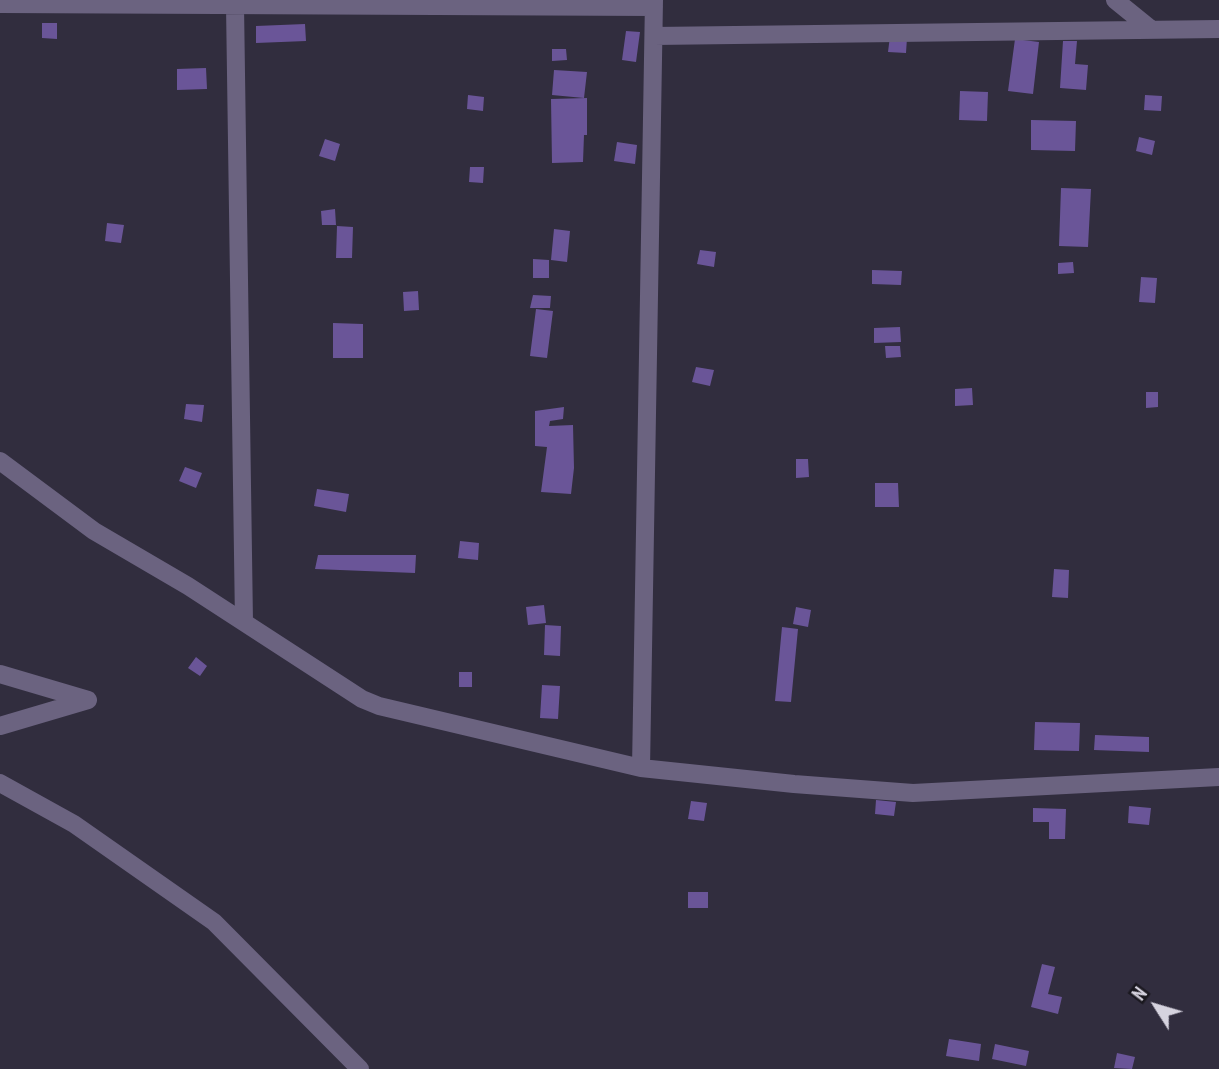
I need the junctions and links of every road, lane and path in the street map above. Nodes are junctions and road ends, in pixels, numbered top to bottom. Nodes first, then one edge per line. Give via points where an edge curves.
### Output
1 (1115, 0) edge
2 (0, 4) edge
3 (654, 4) edge
4 (235, 5) junction
5 (1219, 29) edge
6 (1152, 30) junction
7 (654, 36) junction
8 (0, 461) edge
9 (244, 622) junction
10 (0, 674) edge
11 (0, 726) edge
12 (641, 768) junction
13 (1219, 777) edge
14 (0, 783) edge
15 (360, 1069) edge

1 - 6 street
2 - 4 street
3 - 4 street
3 - 7 street
4 - 9 street
5 - 6 street
6 - 7 street
7 - 12 street
8 - 9 street via 94,531
9 - 12 street via 379,706
10 - 11 street via 88,700
12 - 13 street via 913,793
14 - 15 street via 74,824 214,922

